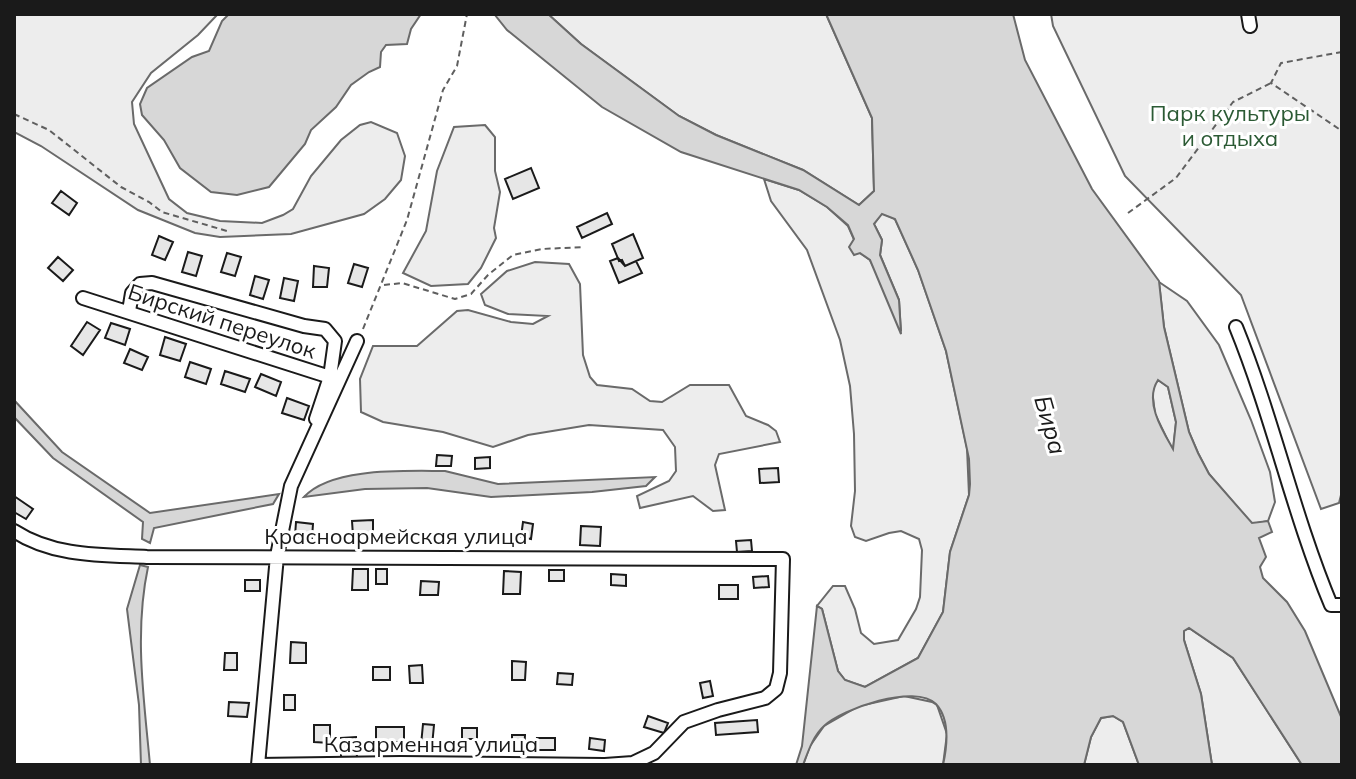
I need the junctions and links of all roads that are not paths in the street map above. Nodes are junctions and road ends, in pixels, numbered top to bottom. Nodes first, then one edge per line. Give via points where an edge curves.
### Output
1 (83, 298) dead end
2 (129, 311) junction
3 (1236, 327) dead end
4 (357, 341) road end
5 (330, 377) junction
6 (291, 486) junction
7 (14, 531) edge
8 (277, 556) junction
9 (783, 559) joint
10 (1336, 605) edge
11 (258, 765) edge
12 (604, 765) edge

1 - 2 street, Бирский переулок
2 - 5 street, Бирский переулок
2 - 5 street via 132,293 140,284 152,283 325,329 335,341
3 - 10 street via 1310,554
4 - 6 street
5 - 6 street, Бирский переулок
6 - 8 street
7 - 8 street, Красноармейская улица via 31,542 87,554
8 - 9 street, Красноармейская улица
8 - 11 street
9 - 12 street, Казарменная улица via 776,689 765,698 684,722 654,753 633,763
11 - 12 street, Казарменная улица

